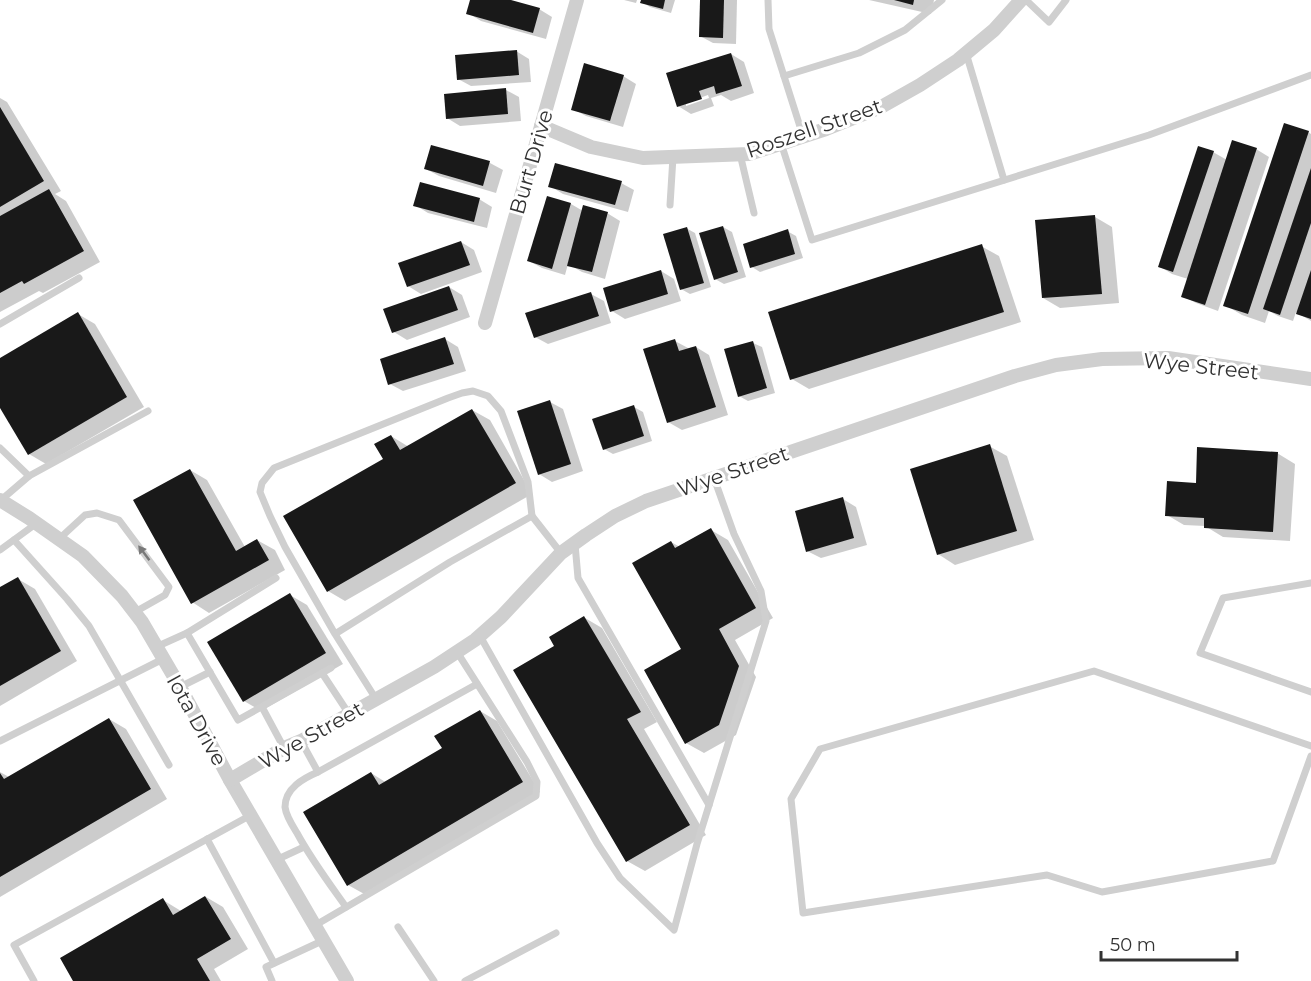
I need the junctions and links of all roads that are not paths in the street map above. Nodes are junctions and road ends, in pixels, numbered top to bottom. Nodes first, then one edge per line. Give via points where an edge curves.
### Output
1 (577, 0) edge
2 (768, 0) edge
3 (942, 0) edge
4 (1021, 0) edge
5 (1026, 0) edge
6 (1066, 0) edge
7 (966, 53) junction
8 (1311, 75) edge
9 (784, 76) junction
10 (540, 126) junction
11 (803, 136) junction
12 (781, 143) junction
13 (740, 154) junction
14 (673, 157) junction
15 (1004, 180) junction
16 (670, 205) dead end
17 (754, 213) dead end
18 (79, 278) dead end
19 (485, 323) dead end
20 (0, 324) edge
21 (1311, 379) edge
22 (148, 411) dead end
23 (0, 448) edge
24 (29, 476) junction
25 (714, 478) junction
26 (0, 500) edge
27 (532, 516) junction
28 (37, 524) junction
29 (59, 539) junction
30 (15, 540) junction
31 (575, 544) junction
32 (0, 550) edge
33 (561, 554) junction
34 (276, 579) dead end
35 (1311, 583) edge
36 (135, 612) junction
37 (187, 633) junction
38 (335, 634) junction
39 (480, 636) junction
40 (156, 647) junction
41 (457, 652) junction
42 (164, 659) junction
43 (331, 668) dead end
44 (210, 672) junction
45 (322, 673) junction
46 (121, 681) junction
47 (477, 684) junction
48 (180, 687) junction
49 (1311, 692) edge
50 (376, 699) junction
51 (262, 707) junction
52 (349, 714) junction
53 (0, 741) edge
54 (301, 741) junction
55 (1311, 746) edge
56 (284, 748) junction
57 (1311, 756) edge
58 (169, 765) dead end
59 (318, 772) junction
60 (230, 780) junction
61 (709, 805) junction
62 (250, 815) junction
63 (207, 839) junction
64 (304, 847) junction
65 (276, 860) junction
66 (346, 907) junction
67 (314, 926) junction
68 (398, 927) dead end
69 (556, 933) dead end
70 (322, 941) junction
71 (274, 963) junction
72 (34, 981) edge
73 (272, 981) edge
74 (346, 981) edge
75 (434, 981) edge
76 (465, 981) edge

1 - 10 street, Burt Drive
2 - 9 lane via 769,29
3 - 9 lane via 905,30 859,53
4 - 7 street, Roszell Street
5 - 6 lane via 1049,22
7 - 11 street, Roszell Street via 881,107
7 - 15 lane
8 - 15 lane via 1149,135
9 - 11 lane
10 - 14 street, Roszell Street via 591,147 643,158
10 - 19 street, Burt Drive
11 - 12 street, Roszell Street
12 - 13 street, Roszell Street
12 - 15 lane via 812,240
13 - 14 street, Roszell Street
13 - 17 lane
14 - 16 lane
18 - 20 lane
21 - 25 street, Wye Street via 1168,358 1102,359 1056,365
22 - 24 lane
23 - 24 lane
24 - 26 lane
25 - 31 street, Wye Street via 646,501 615,516
25 - 61 lane via 734,534 761,591 766,621
26 - 28 street, Iota Drive
27 - 33 lane
27 - 38 lane
27 - 38 lane via 528,482 501,411 488,396 473,392 448,398 274,468 260,492 285,547
28 - 29 street, Iota Drive
28 - 30 lane
29 - 36 street, Iota Drive via 106,578
36 -> 29 lane via 165,595 169,587 119,520 97,513 86,515
30 - 32 lane
30 - 46 lane via 89,626
31 - 33 street, Wye Street
31 - 61 lane via 578,578
33 - 39 street, Wye Street
34 - 37 lane
35 - 49 lane via 1223,598 1200,653
36 - 40 street, Iota Drive
37 - 40 lane
37 - 44 lane
38 - 50 lane
39 - 41 street, Wye Street
39 - 61 lane via 620,878 674,930
40 - 42 street, Iota Drive
41 - 47 lane
41 - 50 street, Wye Street
42 - 46 lane
42 - 48 street, Iota Drive
43 - 45 lane
44 - 48 lane
44 - 51 lane via 238,720
45 - 51 lane
45 - 52 lane
46 - 53 lane
46 - 58 lane
47 - 59 lane
47 - 66 lane via 527,762 537,782 536,796
48 - 60 street, Iota Drive
50 - 52 street, Wye Street
51 - 56 lane
52 - 54 street, Wye Street
54 - 56 street, Wye Street
54 - 59 lane
55 - 57 lane via 1094,671 820,749 791,799 802,913 1047,875 1102,892 1273,861
56 - 60 street, Wye Street
59 - 64 lane via 292,789 285,808
60 - 62 street, Iota Drive
62 - 63 lane
62 - 65 street, Iota Drive
63 - 71 lane
63 - 72 lane via 14,945
64 - 65 lane
64 - 66 lane
65 - 67 street, Iota Drive
66 - 67 lane
67 - 70 street, Iota Drive
68 - 75 lane
69 - 76 lane
70 - 71 lane
70 - 74 street, Iota Drive
71 - 73 lane via 266,967

